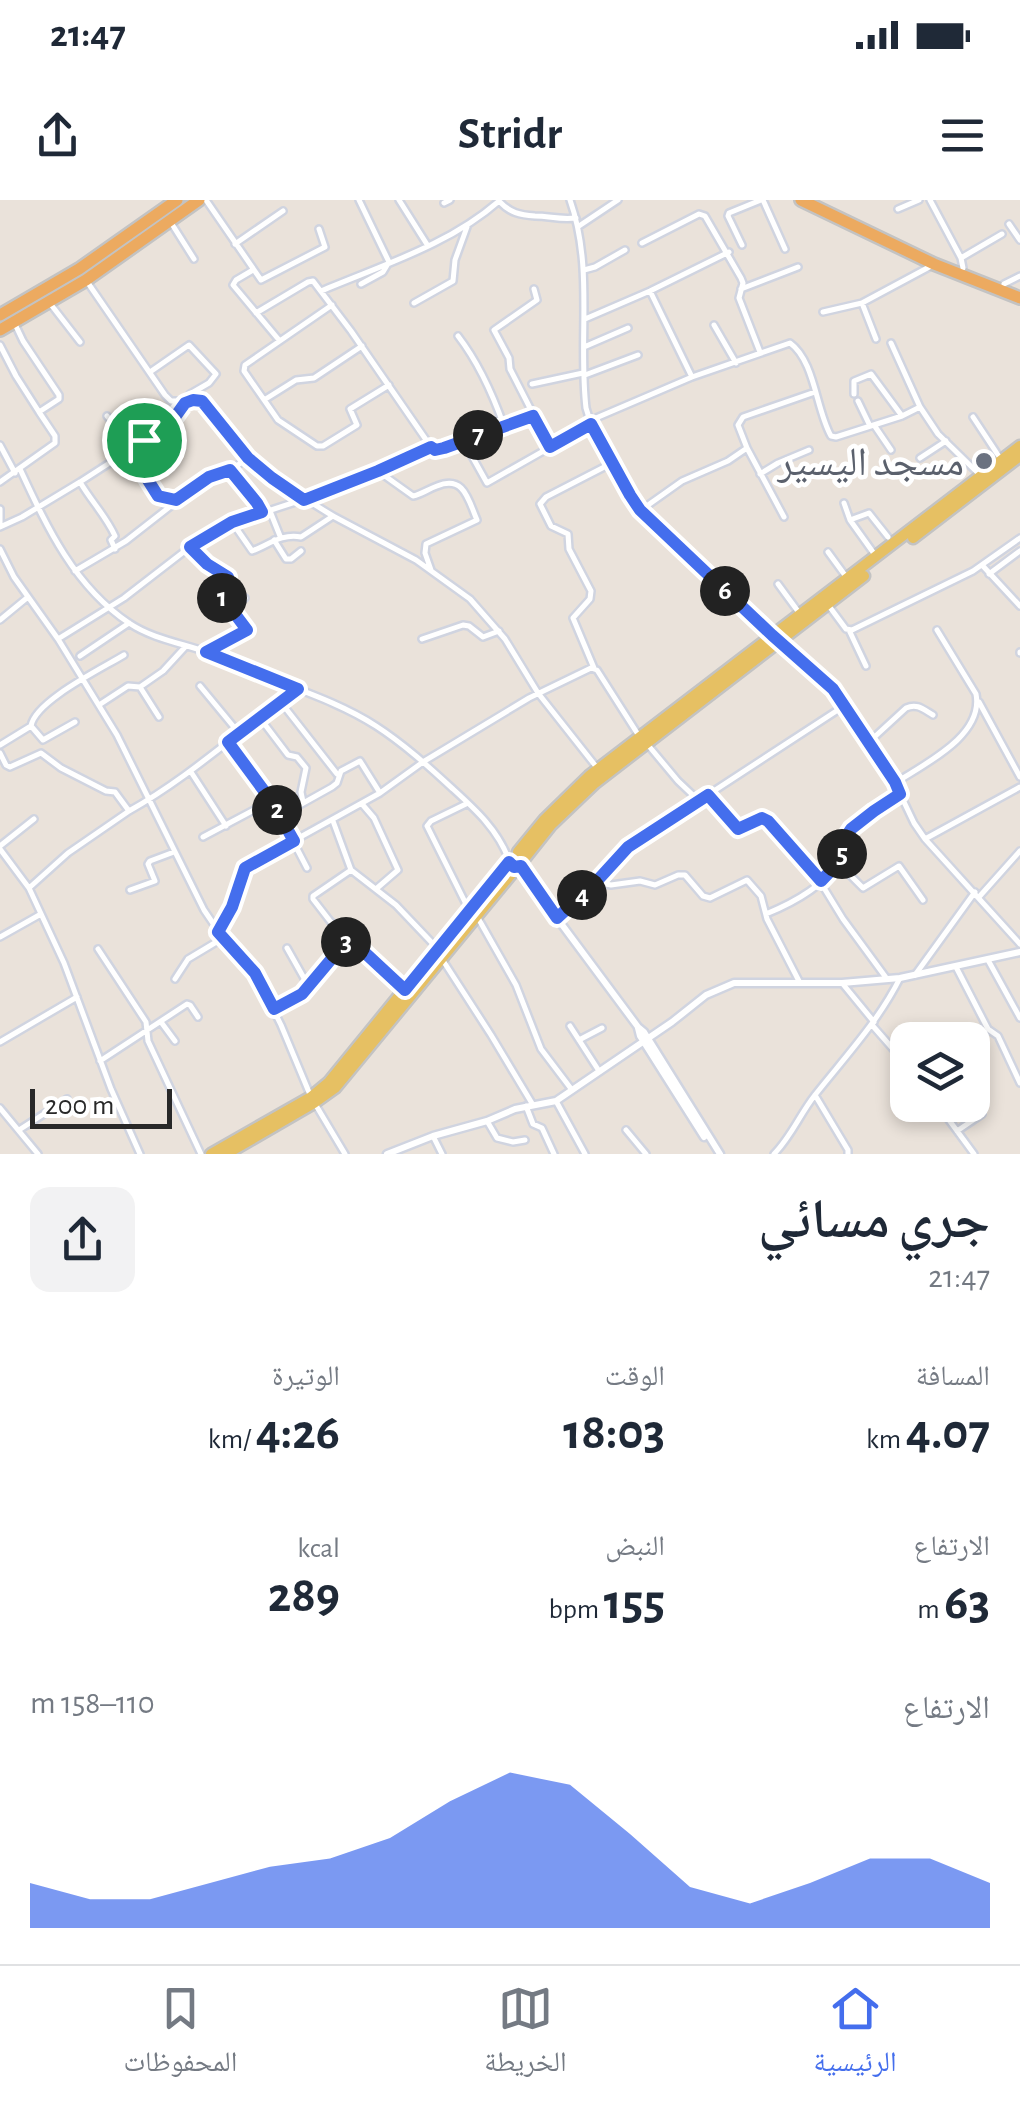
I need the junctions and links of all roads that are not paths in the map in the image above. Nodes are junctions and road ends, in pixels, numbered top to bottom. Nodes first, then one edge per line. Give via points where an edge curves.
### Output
1 (176, 200) edge
2 (202, 200) edge
3 (359, 200) edge
4 (399, 200) edge
5 (500, 200) edge
6 (570, 200) edge
7 (618, 200) edge
8 (762, 200) edge
9 (801, 200) edge
10 (816, 200) edge
11 (919, 200) edge
12 (930, 200) edge
13 (898, 209) dead end
14 (283, 211) dead end
15 (576, 218) junction
16 (170, 222) junction
17 (1009, 224) dead end
18 (579, 226) junction
19 (466, 228) junction
20 (319, 229) dead end
21 (1002, 234) dead end
22 (1020, 240) edge
23 (642, 243) dead end
24 (236, 244) junction
25 (742, 245) dead end
26 (428, 246) junction
27 (784, 249) dead end
28 (625, 250) dead end
29 (728, 252) junction
30 (194, 260) dead end
31 (389, 262) junction
32 (962, 263) junction
33 (934, 264) junction
34 (798, 267) dead end
35 (252, 270) junction
36 (584, 270) junction
37 (1020, 276) edge
38 (86, 280) junction
39 (361, 284) dead end
40 (1004, 284) junction
41 (534, 289) dead end
42 (742, 289) junction
43 (321, 291) junction
44 (650, 292) junction
45 (1020, 294) edge
46 (50, 302) junction
47 (414, 303) dead end
48 (862, 303) junction
49 (332, 305) junction
50 (823, 312) dead end
51 (256, 314) junction
52 (7, 316) edge
53 (584, 319) junction
54 (714, 325) dead end
55 (628, 328) dead end
56 (0, 330) edge
57 (458, 336) dead end
58 (280, 340) junction
59 (876, 340) dead end
60 (80, 342) dead end
61 (891, 343) dead end
62 (0, 345) edge
63 (362, 346) junction
64 (584, 346) junction
65 (760, 352) junction
66 (638, 354) dead end
67 (736, 363) junction
68 (150, 372) junction
69 (584, 374) junction
70 (692, 377) junction
71 (532, 384) dead end
72 (389, 385) junction
73 (815, 392) junction
74 (264, 400) junction
75 (185, 403) junction
76 (920, 407) junction
77 (39, 412) junction
78 (107, 416) dead end
79 (533, 416) junction
80 (902, 416) junction
81 (973, 417) dead end
82 (590, 423) junction
83 (170, 424) junction
84 (872, 425) junction
85 (504, 426) junction
86 (144, 440) junction
87 (463, 440) junction
88 (946, 441) junction
89 (0, 445) edge
90 (1020, 446) edge
91 (431, 447) junction
92 (550, 447) junction
93 (747, 448) junction
94 (129, 450) junction
95 (808, 450) dead end
96 (891, 450) dead end
97 (1020, 456) edge
98 (248, 458) junction
99 (920, 458) dead end
100 (1002, 460) junction
101 (612, 463) junction
102 (230, 470) junction
103 (18, 471) junction
104 (378, 471) junction
105 (144, 473) junction
106 (760, 474) junction
107 (984, 479) junction
108 (0, 482) edge
109 (80, 482) junction
110 (176, 500) junction
111 (304, 500) junction
112 (844, 503) dead end
113 (38, 507) junction
114 (0, 509) edge
115 (640, 510) junction
116 (266, 512) junction
117 (332, 516) junction
118 (784, 517) dead end
119 (850, 520) junction
120 (232, 522) junction
121 (0, 528) edge
122 (888, 536) dead end
123 (1020, 538) edge
124 (277, 539) junction
125 (190, 547) junction
126 (0, 549) edge
127 (115, 549) junction
128 (301, 551) dead end
129 (1020, 551) edge
130 (828, 552) dead end
131 (877, 558) junction
132 (982, 565) junction
133 (431, 570) junction
134 (76, 571) junction
135 (989, 574) junction
136 (848, 579) junction
137 (778, 584) dead end
138 (220, 594) junction
139 (28, 597) junction
140 (245, 598) dead end
141 (827, 604) junction
142 (214, 605) dead end
143 (1020, 606) edge
144 (109, 608) junction
145 (230, 608) junction
146 (800, 614) junction
147 (0, 620) edge
148 (128, 623) junction
149 (849, 630) junction
150 (937, 630) dead end
151 (500, 631) junction
152 (775, 638) junction
153 (58, 639) junction
154 (422, 639) dead end
155 (186, 646) junction
156 (206, 652) junction
157 (124, 655) dead end
158 (80, 656) dead end
159 (866, 666) dead end
160 (594, 668) junction
161 (83, 680) junction
162 (200, 686) dead end
163 (140, 687) junction
164 (298, 689) junction
165 (538, 693) junction
166 (977, 699) junction
167 (280, 702) junction
168 (99, 705) junction
169 (844, 706) junction
170 (933, 715) dead end
171 (159, 717) dead end
172 (260, 718) junction
173 (75, 722) dead end
174 (31, 726) junction
175 (238, 732) junction
176 (642, 739) junction
177 (228, 742) junction
178 (869, 742) junction
179 (0, 745) edge
180 (0, 753) edge
181 (423, 762) junction
182 (598, 769) junction
183 (191, 772) junction
184 (338, 776) junction
185 (1020, 777) edge
186 (895, 782) junction
187 (1020, 787) edge
188 (380, 793) junction
189 (900, 794) junction
190 (708, 795) junction
191 (150, 799) junction
192 (699, 800) junction
193 (271, 801) junction
194 (303, 802) junction
195 (468, 803) junction
196 (362, 804) junction
197 (128, 811) junction
198 (280, 816) junction
199 (34, 818) dead end
200 (332, 821) junction
201 (226, 826) junction
202 (203, 837) dead end
203 (924, 839) junction
204 (294, 841) junction
205 (0, 847) edge
206 (1020, 851) edge
207 (174, 852) junction
208 (516, 860) junction
209 (841, 860) junction
210 (307, 868) dead end
211 (350, 870) junction
212 (821, 881) junction
213 (596, 882) junction
214 (29, 888) junction
215 (376, 889) junction
216 (130, 890) dead end
217 (977, 895) junction
218 (923, 900) dead end
219 (41, 914) junction
220 (473, 914) junction
221 (766, 914) junction
222 (557, 918) junction
223 (221, 936) junction
224 (0, 938) edge
225 (349, 938) junction
226 (1020, 944) edge
227 (287, 948) dead end
228 (98, 950) dead end
229 (1020, 952) edge
230 (440, 954) junction
231 (988, 960) junction
232 (956, 967) junction
233 (914, 975) junction
234 (900, 978) junction
235 (175, 980) dead end
236 (887, 980) junction
237 (800, 983) junction
238 (842, 983) junction
239 (309, 987) junction
240 (405, 990) junction
241 (76, 997) junction
242 (274, 1009) junction
243 (198, 1017) dead end
244 (1020, 1018) edge
245 (162, 1022) junction
246 (873, 1023) junction
247 (570, 1026) dead end
248 (602, 1028) dead end
249 (146, 1033) junction
250 (579, 1040) junction
251 (645, 1040) junction
252 (175, 1041) dead end
253 (0, 1042) edge
254 (890, 1044) edge
255 (100, 1061) junction
256 (598, 1071) junction
257 (1020, 1084) edge
258 (572, 1090) junction
259 (815, 1095) junction
260 (67, 1099) dead end
261 (312, 1100) junction
262 (556, 1100) junction
263 (529, 1105) junction
264 (0, 1108) edge
265 (9, 1119) junction
266 (487, 1121) junction
267 (950, 1122) edge
268 (970, 1122) edge
269 (0, 1124) edge
270 (18, 1130) junction
271 (626, 1130) dead end
272 (957, 1131) junction
273 (433, 1136) junction
274 (525, 1140) dead end
275 (38, 1154) edge
276 (140, 1154) edge
277 (201, 1154) edge
278 (211, 1154) edge
279 (226, 1154) edge
280 (346, 1154) edge
281 (388, 1154) edge
282 (442, 1154) edge
283 (554, 1154) edge
284 (585, 1154) edge
285 (646, 1154) edge
286 (718, 1154) edge
287 (774, 1154) edge
288 (848, 1154) edge
289 (974, 1154) edge

1 - 52 highway
2 - 16 highway
2 - 24 street
3 - 31 street
4 - 26 street
5 - 15 street via 524,216
5 - 19 street
6 - 15 street
7 - 18 street
8 - 25 street via 728,213
8 - 27 street
9 - 33 highway
10 - 32 highway via 941,261
11 - 13 street
12 - 32 street
14 - 24 street
15 - 18 street
16 - 30 street
16 - 38 highway
17 - 22 street
18 - 36 street
19 - 26 street
19 - 47 street via 453,282
20 - 35 street via 325,247 265,280
21 - 32 street
23 - 29 street via 702,214
24 - 35 street
26 - 31 street
28 - 36 street
29 - 42 street
29 - 44 street
31 - 39 street
31 - 43 street
32 - 40 highway
33 - 45 highway
33 - 48 street
34 - 42 street
35 - 51 street via 234,286
36 - 53 street
37 - 40 street
38 - 46 highway
38 - 68 street
40 - 45 highway
41 - 79 street via 534,303 494,330
42 - 65 street via 739,298
43 - 49 street
43 - 51 street via 310,280
44 - 53 street
44 - 70 street
46 - 52 highway
46 - 60 street
48 - 50 street
48 - 59 street
49 - 58 street
49 - 63 street
51 - 58 street
52 - 56 highway
52 - 77 street via 60,396
53 - 64 street
54 - 67 street
55 - 64 street
57 - 85 street
58 - 74 street via 244,366
61 - 76 street
62 - 77 street
63 - 72 street
63 - 74 street
64 - 69 street
65 - 67 street
65 - 73 street via 793,344
66 - 69 street
67 - 70 street
68 - 75 street via 172,402
68 - 75 street via 192,347 216,376
69 - 71 street
69 - 82 street
70 - 82 street
72 - 74 street via 350,410 357,425 319,447 280,422
72 - 91 street
73 - 84 street via 831,436
73 - 93 street via 743,418 738,424
75 - 83 street
75 - 98 street via 202,401
76 - 80 street
76 - 88 street
77 - 103 street via 56,440
78 - 86 street via 118,430 138,429
79 - 85 street
79 - 92 street
80 - 84 street
80 - 84 street via 871,374 854,381
81 - 100 street
82 - 92 street
82 - 101 street
83 - 86 street
83 - 105 street via 181,449
84 - 96 street
85 - 87 street
86 - 94 street
87 - 91 street
87 - 92 street via 486,483
88 - 99 street
88 - 107 street
89 - 103 street
90 - 100 main road
91 - 104 street
93 - 106 street
93 - 115 street
94 - 105 street
94 - 109 street
95 - 106 street
97 - 107 main road
98 - 102 street
98 - 111 street
100 - 107 main road
101 - 115 street
101 - 160 street via 540,504 552,526 568,534 591,592 573,620
102 - 110 street
102 - 116 street
103 - 108 street
103 - 113 street
104 - 111 street
104 - 133 street via 413,496 450,482 461,488 477,520 426,544
105 - 110 street via 158,496
106 - 118 street
107 - 131 main road
107 - 141 main road
109 - 113 street
109 - 127 street via 110,522
110 - 127 street
111 - 116 street
111 - 117 street
112 - 119 street
113 - 121 street
113 - 134 street
114 - 121 street
115 - 152 street
116 - 120 street
116 - 124 street
117 - 124 street via 301,536
117 - 133 street
119 - 122 street via 869,513
119 - 131 street
120 - 124 street via 252,551
120 - 125 street
123 - 132 street
124 - 128 street via 286,559
125 - 138 street via 228,577
125 - 144 street
126 - 139 street
127 - 134 street
129 - 135 street
130 - 136 street
131 - 136 main road
132 - 135 street
132 - 149 street
133 - 151 street
134 - 144 street
135 - 143 street
136 - 146 main road
137 - 146 street
138 - 142 street
138 - 145 street
139 - 147 street
139 - 153 street
140 - 145 street
141 - 149 street
141 - 152 main road
144 - 148 street
144 - 153 street
145 - 156 street via 246,632
146 - 152 main road
148 - 155 street
148 - 158 street
149 - 159 street
150 - 166 street
151 - 154 street via 483,636 464,624
151 - 165 street
152 - 169 street
152 - 176 main road
153 - 161 street
155 - 156 street
155 - 163 street
156 - 164 street
157 - 161 street
160 - 165 street
160 - 176 street
161 - 168 street
161 - 174 street via 42,707
162 - 175 street
163 - 168 street via 128,686
163 - 171 street
164 - 167 street
164 - 181 street via 376,726
165 - 181 street
165 - 182 street
166 - 185 street
166 - 186 street via 959,739
167 - 172 street
167 - 184 street
168 - 191 street
169 - 178 street
169 - 190 street
170 - 178 street via 912,704
172 - 175 street
172 - 194 street via 306,768
173 - 174 street via 43,740
174 - 179 street
175 - 177 street
176 - 182 main road
176 - 192 street
176 - 208 main road
177 - 183 street
177 - 193 street
178 - 186 street
180 - 197 street via 10,767 43,754 115,792
181 - 188 street
181 - 195 street
182 - 208 main road via 545,819
183 - 191 street
183 - 201 street
184 - 188 street via 360,761
184 - 194 street via 332,787
186 - 189 street
187 - 203 street
188 - 196 street
189 - 203 street
189 - 209 street via 851,829
190 - 192 street
190 - 212 street via 738,829 768,821
191 - 197 street
191 - 207 street
192 - 213 street via 628,847
193 - 198 street
193 - 201 street
194 - 198 street
195 - 208 street
195 - 220 street via 427,826
196 - 200 street
196 - 215 street via 398,870
197 - 214 street
198 - 204 street
199 - 205 street
200 - 204 street
200 - 211 street
201 - 202 street
203 - 217 street
204 - 210 street
204 - 223 street via 245,868
205 - 214 street
206 - 217 street
207 - 216 street via 149,862 155,881
207 - 223 street
208 - 220 main road
208 - 222 street
209 - 212 street
209 - 218 street via 863,888 900,866
211 - 215 street
211 - 225 street via 312,898
212 - 221 street
212 - 236 street
213 - 221 street via 655,885 678,874 710,898 747,880
213 - 222 street
214 - 219 street
215 - 230 street
217 - 226 street
217 - 233 street
219 - 224 street
219 - 241 street
220 - 230 main road
220 - 258 street via 516,985 542,1049
221 - 237 street
222 - 251 street
223 - 235 street via 194,954
223 - 242 street via 255,973
225 - 239 street
225 - 240 street
227 - 239 street
228 - 249 street via 146,1022
229 - 231 street
230 - 240 main road
230 - 261 main road via 347,1074
230 - 263 street
231 - 232 street
231 - 244 street
232 - 233 street
232 - 257 street
233 - 234 street
234 - 236 street
234 - 246 street
236 - 238 street
237 - 238 street
237 - 251 street via 725,986
238 - 246 street
239 - 242 street
240 - 261 main road
241 - 253 street
241 - 255 street
242 - 261 street
243 - 245 street via 188,1004
245 - 249 street
245 - 252 street
246 - 254 street
246 - 259 street
247 - 250 street
248 - 250 street
249 - 255 street
249 - 277 street
250 - 256 street
251 - 256 street
251 - 286 street
255 - 276 street
256 - 258 street
258 - 262 street
259 - 287 street
259 - 288 street
260 - 270 street
261 - 278 main road
261 - 279 main road
261 - 280 street
262 - 263 street
262 - 284 street
263 - 266 street
263 - 283 street via 533,1124 542,1128
264 - 265 street
265 - 269 street
265 - 270 street
266 - 273 street
266 - 274 street via 497,1138
267 - 272 street
268 - 272 street
270 - 275 street
271 - 285 street
272 - 289 street
273 - 281 street
273 - 282 street

